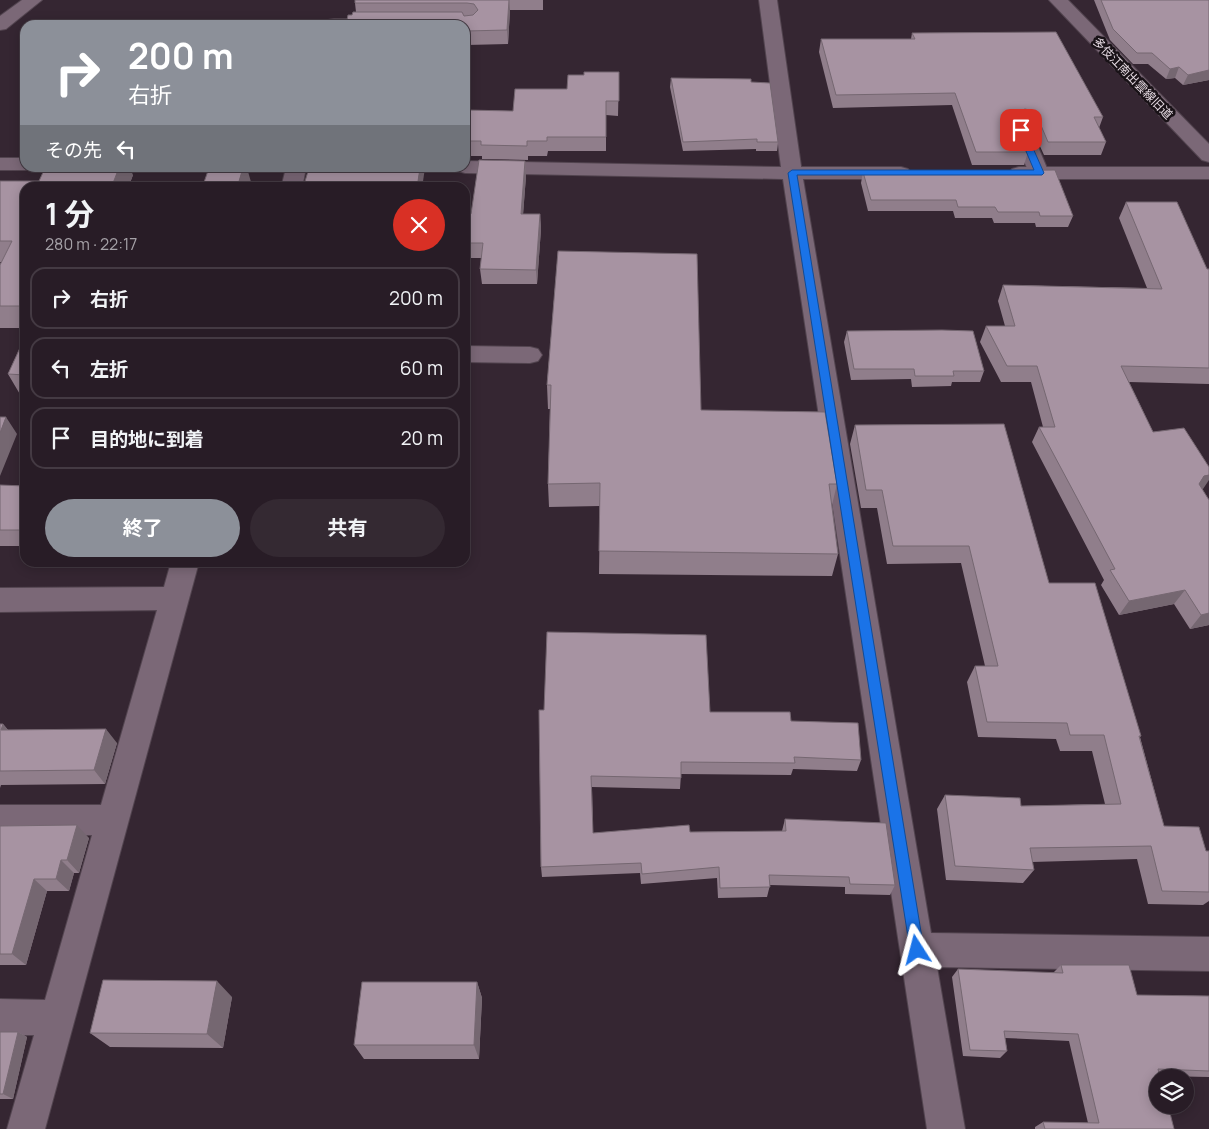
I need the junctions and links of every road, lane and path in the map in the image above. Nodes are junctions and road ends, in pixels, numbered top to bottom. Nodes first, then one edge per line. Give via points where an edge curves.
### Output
1 (33, 0) edge
2 (768, 0) edge
3 (1058, 0) edge
4 (335, 19) edge
5 (348, 20) edge
6 (0, 25) edge
7 (1021, 130) edge
8 (1209, 156) edge
9 (0, 164) edge
10 (20, 164) edge
11 (470, 168) edge
12 (792, 173) junction
13 (921, 173) edge
14 (1000, 173) edge
15 (1039, 173) junction
16 (1209, 173) edge
17 (470, 354) edge
18 (530, 355) dead end
19 (184, 567) edge
20 (175, 598) junction
21 (0, 600) edge
22 (0, 820) edge
23 (113, 820) junction
24 (917, 950) junction
25 (1209, 954) edge
26 (0, 1017) edge
27 (58, 1018) junction
28 (26, 1129) edge
29 (946, 1129) edge

1 - 6 street
2 - 12 street
3 - 8 street, 多伎江南出雲線旧道
4 - 5 street
7 - 15 street
9 - 10 street
11 - 12 street
12 - 13 street
12 - 24 street
14 - 15 street
15 - 16 street
17 - 18 street
19 - 20 street
20 - 21 street
20 - 23 street
22 - 23 street
23 - 27 street
24 - 25 street
24 - 29 street
26 - 27 street
27 - 28 street

